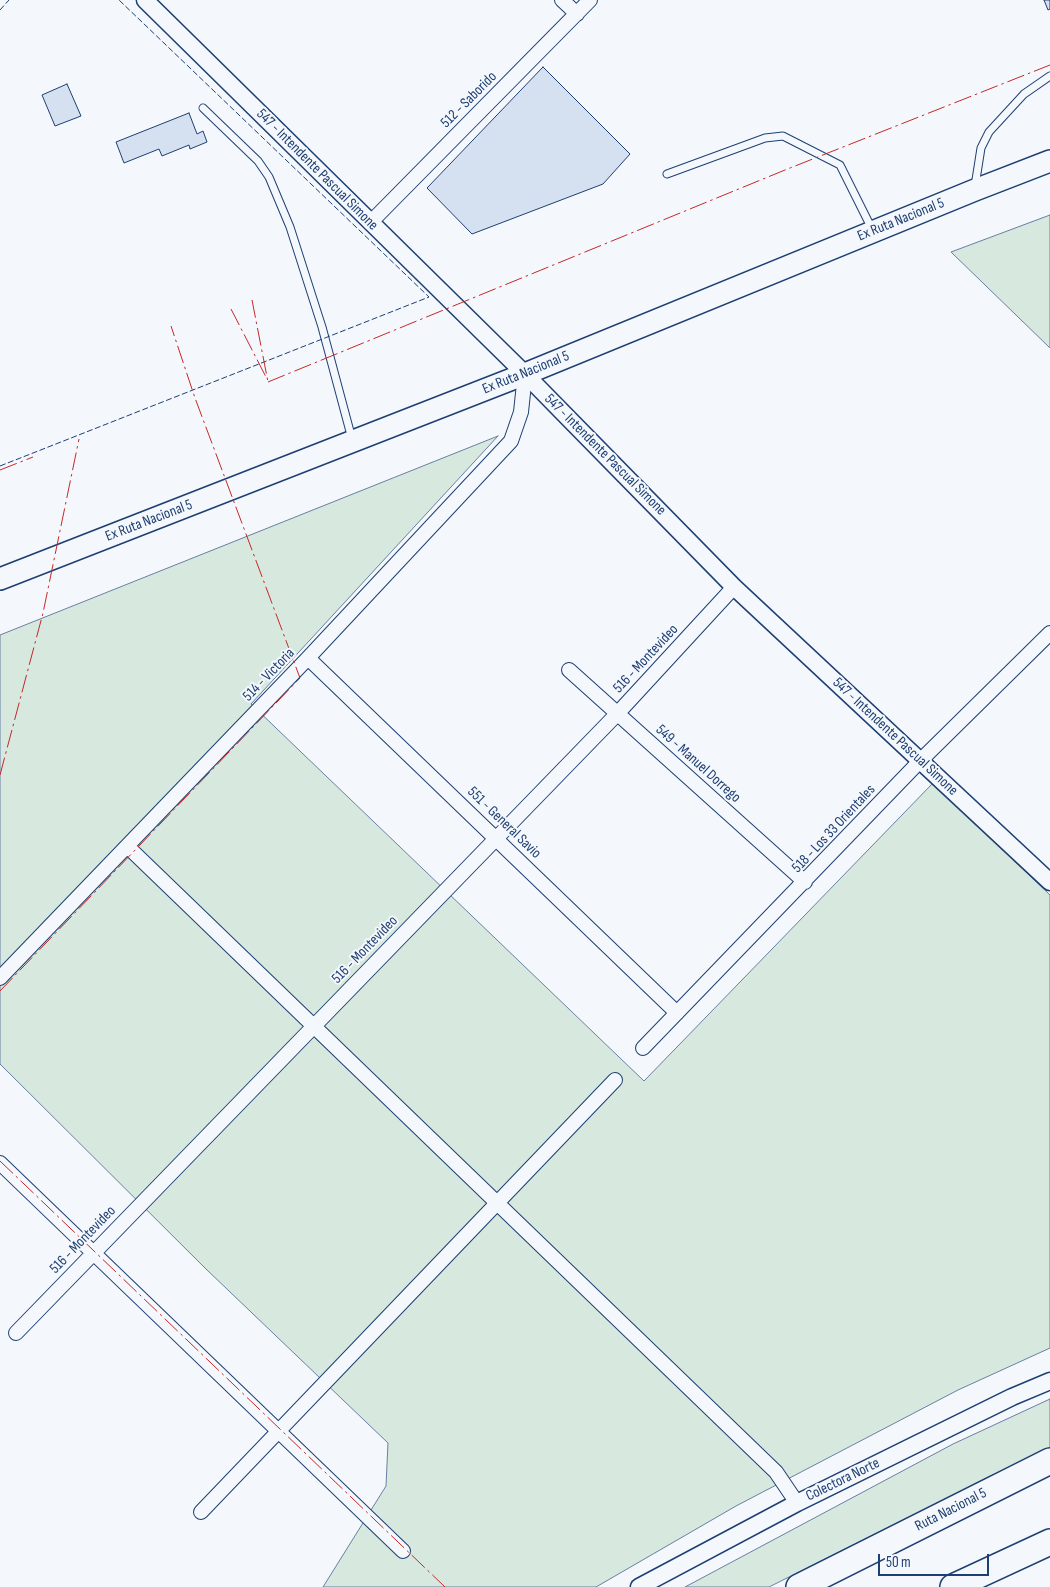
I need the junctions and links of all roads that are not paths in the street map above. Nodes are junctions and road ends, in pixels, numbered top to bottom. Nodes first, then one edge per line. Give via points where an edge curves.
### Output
1 (145, 0) edge
2 (562, 0) edge
3 (590, 0) edge
4 (577, 14) junction
5 (1050, 76) edge
6 (203, 108) dead end
7 (1050, 161) edge
8 (667, 174) dead end
9 (974, 190) junction
10 (370, 223) junction
11 (873, 231) junction
12 (525, 374) junction
13 (353, 441) junction
14 (0, 579) edge
15 (734, 587) junction
16 (1050, 634) edge
17 (308, 658) junction
18 (569, 670) dead end
19 (617, 714) junction
20 (920, 760) junction
21 (497, 838) junction
22 (127, 846) junction
23 (806, 882) junction
24 (1050, 882) edge
25 (0, 978) edge
26 (677, 1013) junction
27 (314, 1026) junction
28 (644, 1048) dead end
29 (615, 1080) dead end
30 (0, 1163) edge
31 (497, 1203) junction
32 (93, 1253) junction
33 (16, 1332) dead end
34 (1050, 1381) edge
35 (278, 1431) junction
36 (1050, 1461) edge
37 (797, 1503) junction
38 (200, 1512) dead end
39 (1050, 1542) edge
40 (403, 1551) dead end
41 (639, 1587) edge
42 (799, 1587) edge
43 (953, 1587) edge

1 - 10 street, 547 - Intendente Pascual Simone
2 - 4 street
3 - 4 street, 512 - Saborido
4 - 10 street, 512 - Saborido
5 - 9 lane via 1024,94 989,132 981,148
6 - 13 lane via 258,161 269,177 290,227
7 - 9 main road, Ex Ruta Nacional 5
8 - 11 lane via 765,138 783,136 840,165
9 - 11 main road, Ex Ruta Nacional 5
10 - 12 street, 547 - Intendente Pascual Simone
11 - 12 main road, Ex Ruta Nacional 5
12 - 13 main road, Ex Ruta Nacional 5
12 - 15 street, 547 - Intendente Pascual Simone
12 - 17 street, 514 - Victoria via 521,412 511,441
13 - 14 main road, Ex Ruta Nacional 5
15 - 19 street, 516 - Montevideo
15 - 20 street, 547 - Intendente Pascual Simone
16 - 20 street, 518 - Los 33 Orientales
17 - 21 street, 551 - General Savio
17 - 22 street, 514 - Victoria
18 - 19 street, 549 - Manuel Dorrego
19 - 21 street, 516 - Montevideo
19 - 23 street, 549 - Manuel Dorrego
20 - 23 street, 518 - Los 33 Orientales
20 - 24 street, 547 - Intendente Pascual Simone
21 - 26 street, 551 - General Savio
21 - 27 street, 516 - Montevideo
22 - 25 street, 514 - Victoria
22 - 27 street
23 - 26 street, 518 - Los 33 Orientales
26 - 28 street, 518 - Los 33 Orientales
27 - 31 street
27 - 32 street, 516 - Montevideo
29 - 31 street
30 - 32 street
31 - 35 street
31 - 37 street via 776,1472
32 - 33 street, 516 - Montevideo
32 - 35 street
34 - 37 street, Colectora Norte
35 - 38 street
35 - 40 street
36 - 42 highway, Ruta Nacional 5
37 - 41 street, Colectora Norte
39 - 43 highway

